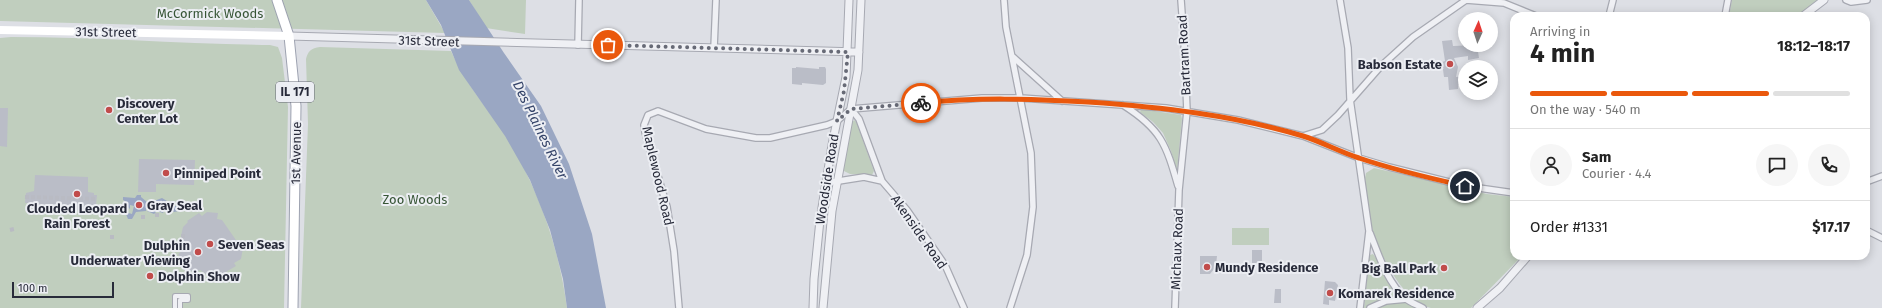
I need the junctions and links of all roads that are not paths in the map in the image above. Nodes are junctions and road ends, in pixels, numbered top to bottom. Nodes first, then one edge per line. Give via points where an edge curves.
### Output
1 (277, 0) edge
2 (579, 0) edge
3 (716, 0) edge
4 (849, 0) edge
5 (861, 0) edge
6 (1004, 0) edge
7 (1181, 0) edge
8 (1340, 0) edge
9 (1466, 0) edge
10 (1613, 0) edge
11 (1728, 0) edge
12 (1824, 0) edge
13 (1846, 0) edge
14 (1867, 0) edge
15 (1526, 12) edge
16 (1610, 12) edge
17 (1726, 12) edge
18 (1808, 12) edge
19 (0, 30) edge
20 (289, 36) junction
21 (578, 45) junction
22 (714, 48) junction
23 (848, 52) junction
24 (859, 52) junction
25 (1012, 55) junction
26 (1021, 98) junction
27 (1350, 99) junction
28 (1062, 101) junction
29 (1122, 104) junction
30 (851, 109) junction
31 (1187, 111) junction
32 (837, 121) junction
33 (1303, 136) junction
34 (1359, 158) junction
35 (1882, 176) edge
36 (1870, 180) edge
37 (837, 181) junction
38 (882, 181) junction
39 (826, 183) junction
40 (1179, 190) junction
41 (1510, 192) edge
42 (1369, 231) junction
43 (1870, 232) edge
44 (1882, 238) edge
45 (1524, 260) edge
46 (1407, 299) junction
47 (964, 307) edge
48 (175, 308) edge
49 (180, 308) edge
50 (292, 308) edge
51 (679, 308) edge
52 (813, 308) edge
53 (823, 308) edge
54 (1010, 308) edge
55 (1175, 308) edge
56 (1360, 308) edge
57 (1370, 308) edge
58 (1423, 308) edge
59 (1477, 308) edge

1 - 20 main road, 1st Avenue / IL 171
2 - 21 street
3 - 22 street
4 - 23 street, Woodside Road
5 - 24 street, Woodside Road
6 - 25 street
7 - 31 street, Bartram Road
8 - 27 street via 1348,48
9 - 15 street via 1504,3
9 - 27 street via 1413,37 1380,66
10 - 16 street
11 - 17 street
12 - 18 street
13 - 14 street
19 - 20 main road, 31st Street
20 - 21 street, 31st Street
20 - 50 main road, 1st Avenue / IL 171 via 296,106
21 - 22 street, 31st Street
22 - 23 street, 31st Street
23 - 24 street, 31st Street
23 - 32 street, Woodside Road via 844,91
24 - 30 street, Woodside Road
25 - 26 street
25 - 28 street
26 - 28 street
26 - 30 street via 982,98
26 - 54 street via 1031,153 1033,208 1027,255
27 - 33 street via 1322,130
27 - 34 street
28 - 29 street
29 - 31 street
29 - 40 street, Michaux Road via 1145,120 1160,136
30 - 32 street, Maplewood Road
30 - 37 street, Woodside Road
30 - 38 street, Akenside Road via 859,119
31 - 33 street
31 - 40 street, Michaux Road
32 - 39 street, Woodside Road
32 - 51 street, Maplewood Road via 827,126 786,135 756,138 706,129 663,112 648,115 644,125 645,132 667,206
33 - 34 street
34 - 41 street via 1432,178
34 - 42 street
35 - 36 street
37 - 38 street via 864,177
37 - 39 street
37 - 53 street, Woodside Road via 826,259
38 - 47 street, Akenside Road via 907,210 944,265
39 - 52 street, Woodside Road via 816,257
40 - 55 street, Michaux Road
42 - 46 street via 1391,281
42 - 56 street
43 - 44 street
45 - 59 street via 1500,288
46 - 57 street via 1386,301
46 - 58 street
48 - 49 street via 175,296 188,296 188,300 180,300

